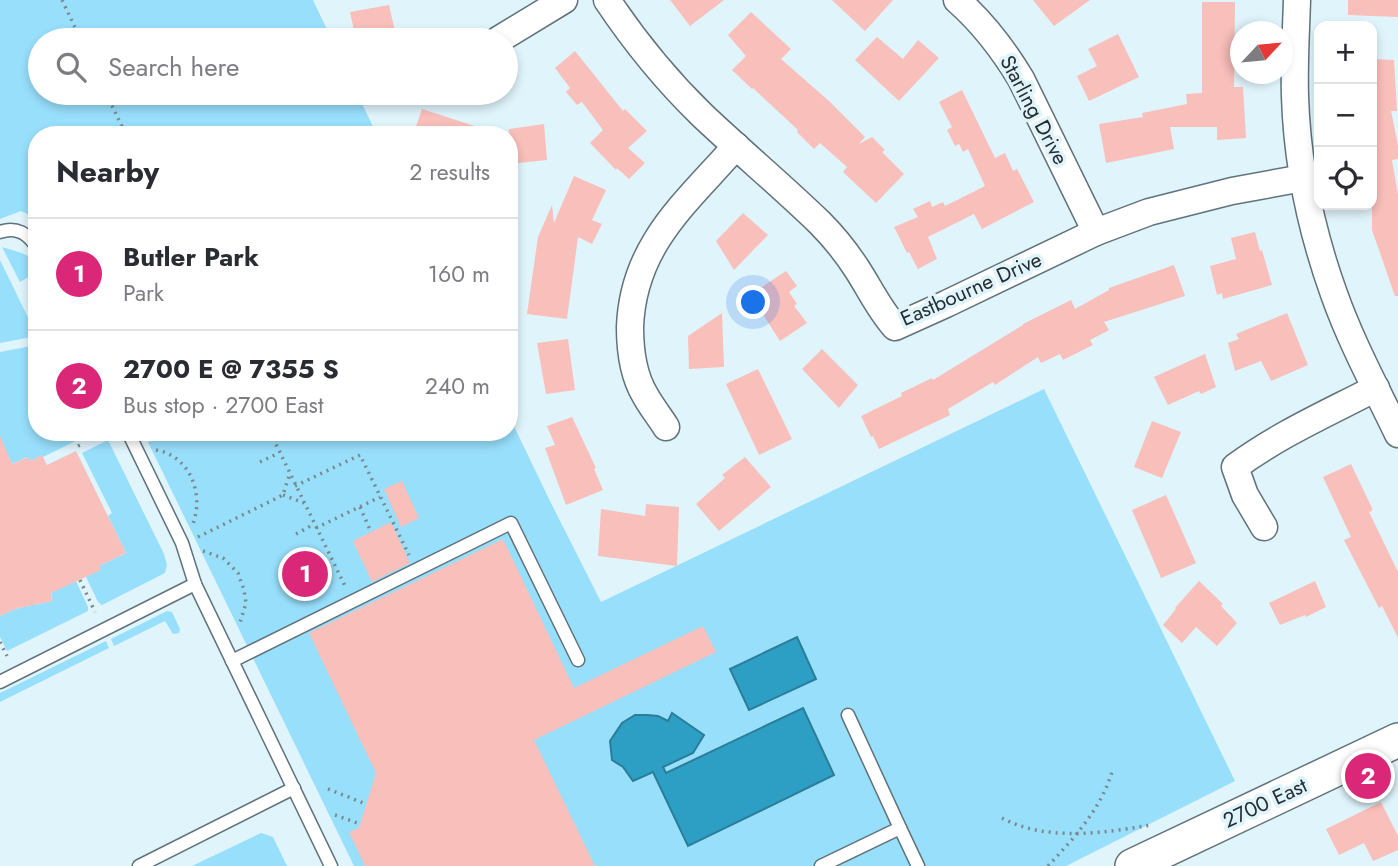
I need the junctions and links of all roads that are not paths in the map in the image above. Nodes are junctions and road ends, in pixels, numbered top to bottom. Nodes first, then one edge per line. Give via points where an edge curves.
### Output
1 (564, 0) edge
2 (607, 0) edge
3 (957, 0) edge
4 (1297, 0) edge
5 (518, 28) edge
6 (736, 146) junction
7 (1303, 178) junction
8 (0, 232) edge
9 (1096, 232) junction
10 (28, 237) edge
11 (1376, 388) junction
12 (666, 427) dead end
13 (1398, 434) edge
14 (132, 441) edge
15 (1264, 527) dead end
16 (195, 584) junction
17 (578, 660) dead end
18 (232, 661) junction
19 (0, 682) edge
20 (848, 715) dead end
21 (1398, 740) edge
22 (293, 788) junction
23 (900, 828) junction
24 (139, 866) edge
25 (331, 866) edge
26 (821, 866) edge
27 (918, 866) edge
28 (1132, 866) edge

1 - 5 street
2 - 6 street, Eastbourne Drive via 657,67
3 - 9 street, Starling Drive via 981,23 1021,79
4 - 7 street via 1295,95
6 - 9 street, Eastbourne Drive via 821,223 895,327
6 - 12 street via 661,232 637,281 631,306 634,367 645,397
7 - 9 street, Eastbourne Drive via 1173,205
7 - 11 street via 1335,296
8 - 10 lane via 21,232
11 - 13 street
11 - 15 street via 1279,438 1235,467
14 - 16 lane via 182,542
16 - 18 lane
16 - 19 lane
17 - 18 lane via 511,523
18 - 22 lane
20 - 23 lane
21 - 28 street, 2700 East
22 - 24 lane
22 - 25 lane
23 - 26 lane
23 - 27 lane

